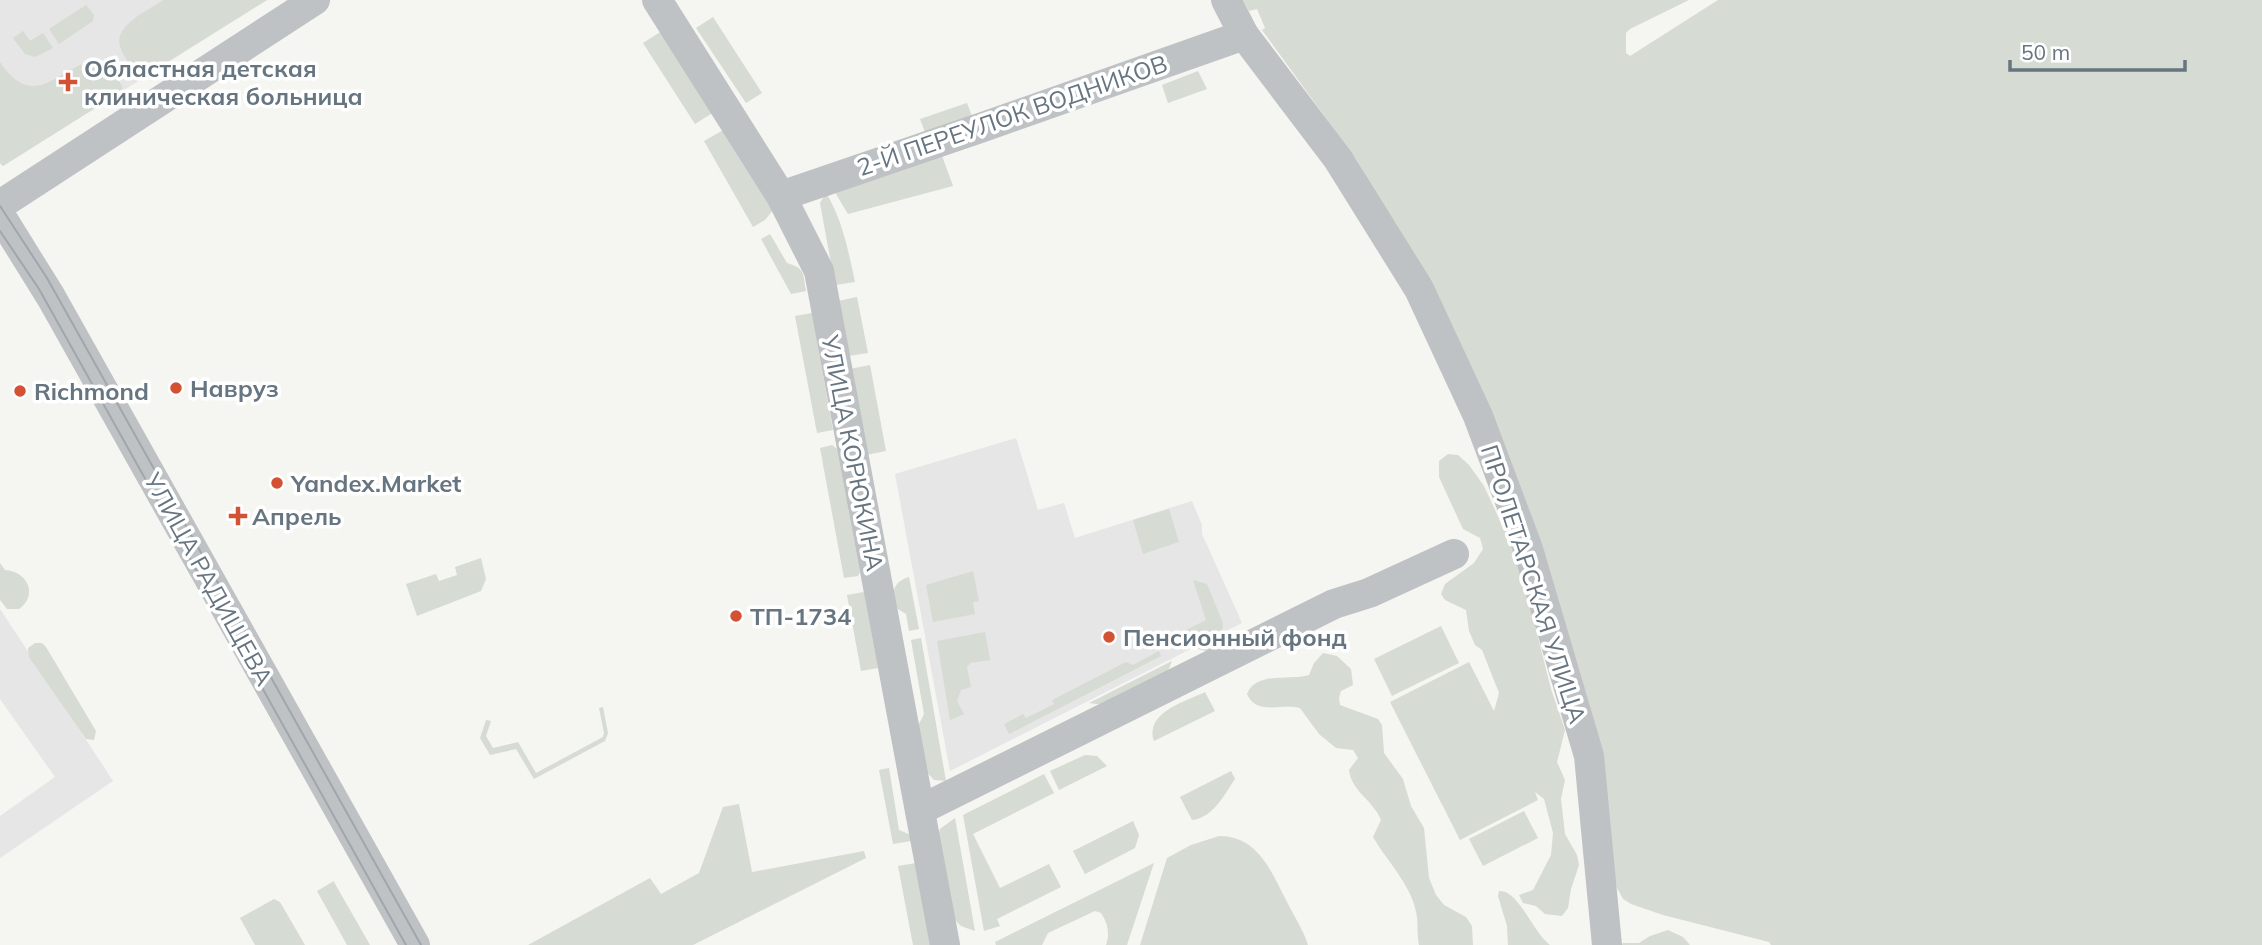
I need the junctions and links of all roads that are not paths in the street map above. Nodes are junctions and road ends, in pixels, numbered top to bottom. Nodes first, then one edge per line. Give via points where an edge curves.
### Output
1 (315, 0) edge
2 (657, 0) edge
3 (1226, 0) edge
4 (1244, 34) junction
5 (780, 196) junction
6 (0, 205) edge
7 (0, 215) edge
8 (1454, 554) dead end
9 (920, 810) junction
10 (415, 945) edge
11 (945, 945) edge
12 (1607, 945) edge

1 - 6 street
2 - 5 street, УЛИЦА КОРЮКИНА
3 - 4 street, ПРОЛЕТАРСКАЯ УЛИЦА
4 - 5 street, 2-Й ПЕРЕУЛОК ВОДНИКОВ
4 - 12 street, ПРОЛЕТАРСКАЯ УЛИЦА via 1338,159 1413,278 1478,416 1528,549 1589,756
5 - 9 street, УЛИЦА КОРЮКИНА via 819,271
7 - 10 street, УЛИЦА РАДИЩЕВА via 51,297
8 - 9 street via 1334,604
9 - 11 street, УЛИЦА КОРЮКИНА

